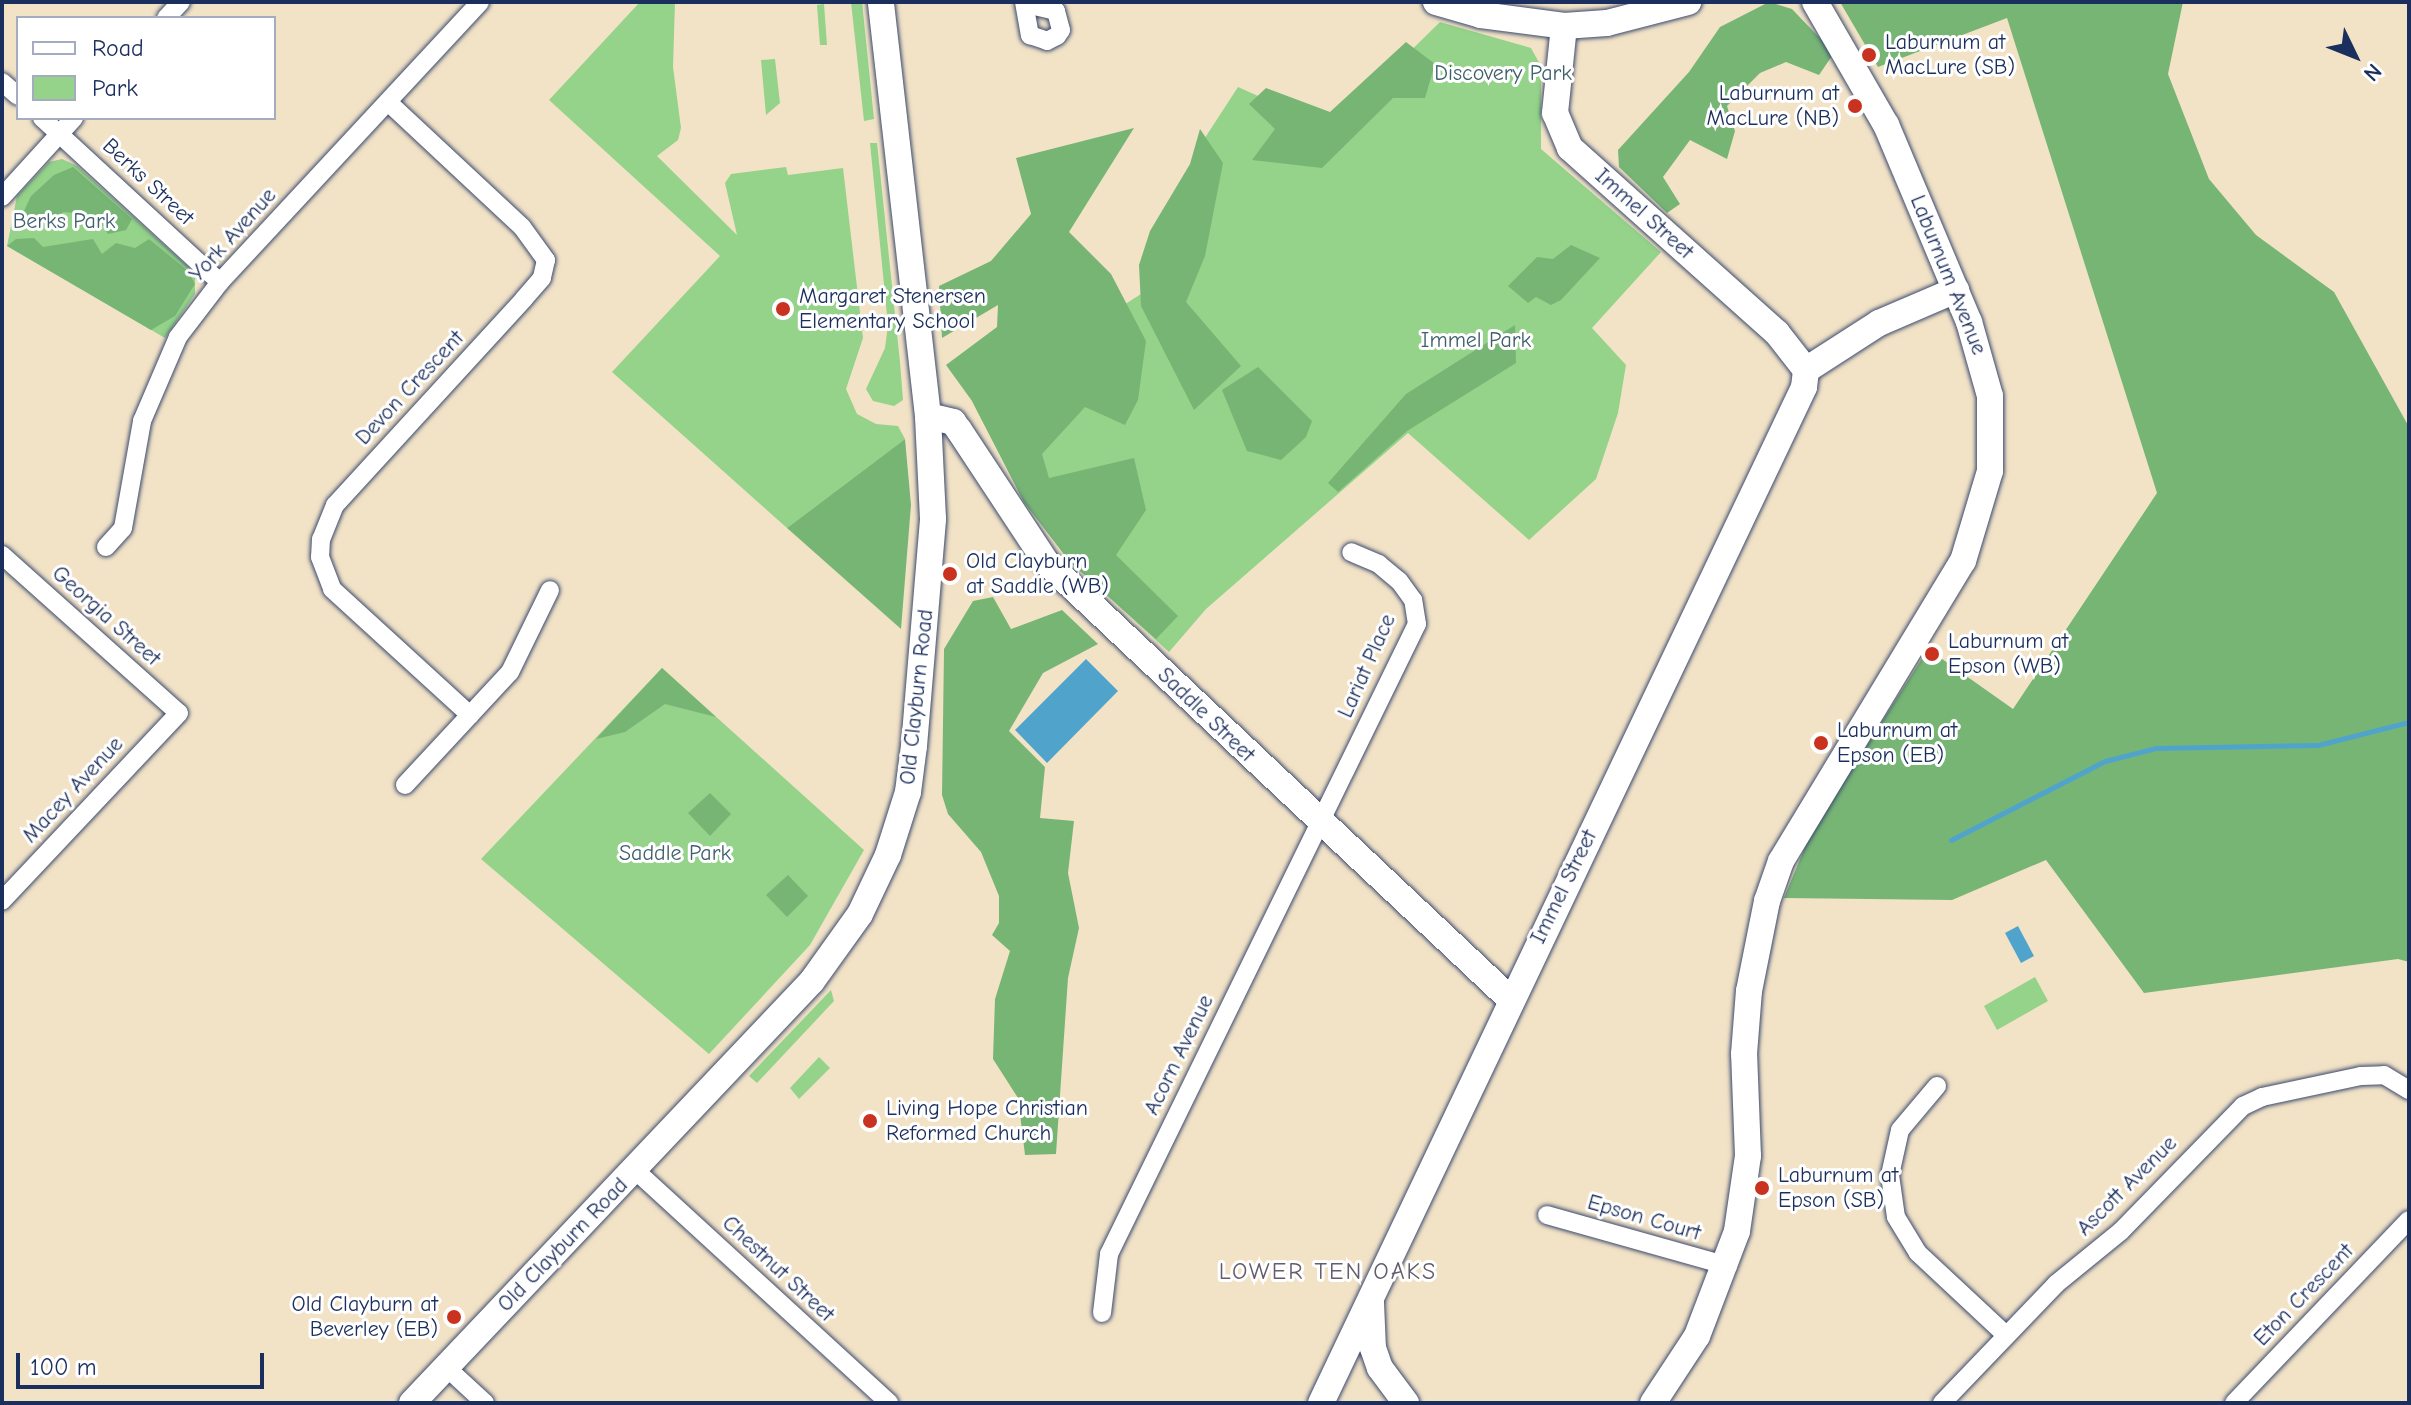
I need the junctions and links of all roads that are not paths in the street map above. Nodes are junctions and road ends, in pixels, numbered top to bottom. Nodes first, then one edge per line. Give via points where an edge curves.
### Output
1 (480, 2) edge
2 (881, 2) edge
3 (1688, 2) edge
4 (1815, 2) edge
5 (1439, 3) edge
6 (1564, 26) junction
7 (388, 102) junction
8 (44, 120) edge
9 (72, 120) edge
10 (60, 133) junction
11 (2, 197) edge
12 (220, 282) junction
13 (1956, 290) junction
14 (1806, 370) junction
15 (928, 416) junction
16 (106, 547) dead end
17 (1351, 552) dead end
18 (6, 566) edge
19 (550, 590) dead end
20 (179, 713) joint
21 (470, 715) junction
22 (405, 785) dead end
23 (1319, 822) junction
24 (2, 901) edge
25 (1510, 999) junction
26 (1937, 1086) dead end
27 (2409, 1090) edge
28 (635, 1170) junction
29 (1547, 1215) dead end
30 (2409, 1220) edge
31 (1728, 1266) junction
32 (1371, 1296) junction
33 (1102, 1313) dead end
34 (2006, 1335) junction
35 (1342, 1356) junction
36 (446, 1367) junction
37 (412, 1403) edge
38 (485, 1403) edge
39 (889, 1403) edge
40 (1321, 1403) edge
41 (1404, 1403) edge
42 (1653, 1403) edge
43 (1942, 1403) edge
44 (2234, 1403) edge

1 - 7 street, York Avenue
2 - 15 street, Old Clayburn Road
3 - 6 street via 1607,23
4 - 13 street, Laburnum Avenue via 1886,125
5 - 6 street via 1523,23
6 - 14 street, Immel Street via 1555,113 1570,148 1777,333
7 - 12 street, York Avenue
7 - 21 street, Devon Crescent via 522,227 546,260 542,278 524,299 335,505 321,539 320,557 332,589
8 - 10 street, Berks Street
9 - 10 street
10 - 11 street
10 - 12 street, Berks Street
12 - 16 street, York Avenue via 178,337 158,378 142,421 123,528
13 - 14 street via 1879,323
13 - 31 street, Laburnum Avenue via 1990,396 1985,497 1963,561 1798,828 1767,901 1748,1006 1748,1156
14 - 25 street, Immel Street via 1799,401
15 - 23 street, Saddle Street via 953,422 1046,562
15 - 28 street, Old Clayburn Road via 933,519 923,660 908,792 888,855 860,914 812,981
17 - 23 street, Lariat Place via 1379,564 1399,581 1413,600 1417,624
18 - 20 street, Georgia Street
19 - 21 street via 524,652
20 - 24 street, Macey Avenue
21 - 22 street
23 - 25 street, Saddle Street
23 - 33 street, Acorn Avenue via 1109,1254
25 - 32 street, Immel Street
26 - 34 street via 1900,1130 1890,1175 1896,1217 1918,1253
27 - 34 street, Ascott Avenue via 2384,1075 2262,1097 2243,1106 2121,1231 2056,1284
28 - 36 street, Old Clayburn Road
28 - 39 street, Chestnut Street
29 - 31 street, Epson Court
30 - 44 street, Eton Crescent
31 - 42 street, Laburnum Avenue via 1697,1336
32 - 35 street, Immel Street
32 - 41 street via 1373,1348
34 - 43 street, Ascott Avenue
35 - 40 street, Immel Street
35 - 41 street via 1361,1365
36 - 37 street, Old Clayburn Road
36 - 38 street

